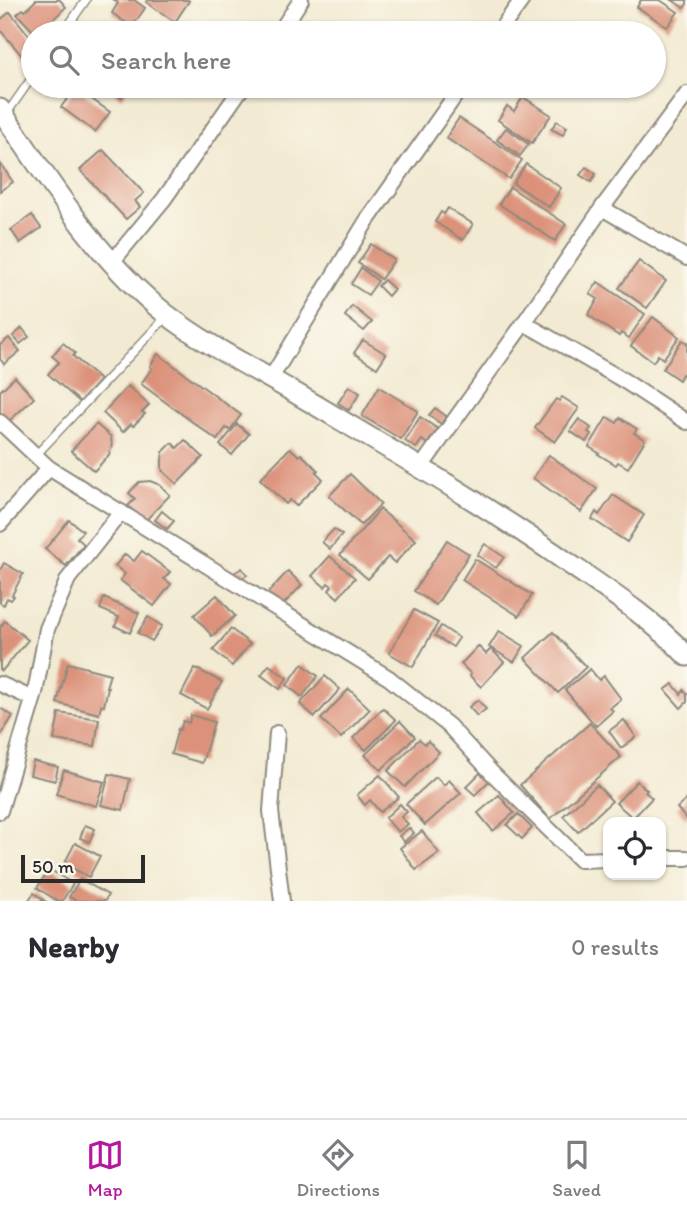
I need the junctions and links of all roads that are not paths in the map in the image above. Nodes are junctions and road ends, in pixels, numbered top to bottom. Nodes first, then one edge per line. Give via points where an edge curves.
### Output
1 (86, 0) edge
2 (301, 0) edge
3 (522, 0) edge
4 (71, 21) edge
5 (287, 21) edge
6 (507, 21) edge
7 (21, 90) edge
8 (687, 94) edge
9 (235, 98) edge
10 (454, 98) edge
11 (2, 113) edge
12 (602, 208) junction
13 (687, 258) edge
14 (112, 262) junction
15 (167, 315) junction
16 (524, 323) junction
17 (271, 378) junction
18 (0, 422) edge
19 (687, 422) edge
20 (35, 456) junction
21 (421, 467) junction
22 (49, 468) junction
23 (121, 512) junction
24 (0, 524) edge
25 (687, 656) edge
26 (0, 684) edge
27 (33, 699) junction
28 (277, 733) dead end
29 (0, 811) edge
30 (666, 858) edge
31 (687, 858) edge
32 (603, 859) edge
33 (282, 901) edge

1 - 4 lane
2 - 5 street
3 - 6 street
7 - 11 lane
8 - 12 street
9 - 14 street via 164,199
10 - 17 street via 366,222
11 - 14 street
12 - 13 street
12 - 16 street
14 - 15 street
15 - 17 street
15 - 20 lane
16 - 19 street
16 - 21 street
17 - 21 street
18 - 20 street
20 - 22 street
21 - 25 street via 605,588 660,629
22 - 23 street
22 - 24 street
23 - 27 street via 68,579 47,629
23 - 32 street via 389,678 449,726 580,860
26 - 27 street
27 - 29 street
28 - 33 street via 271,811
30 - 31 street

